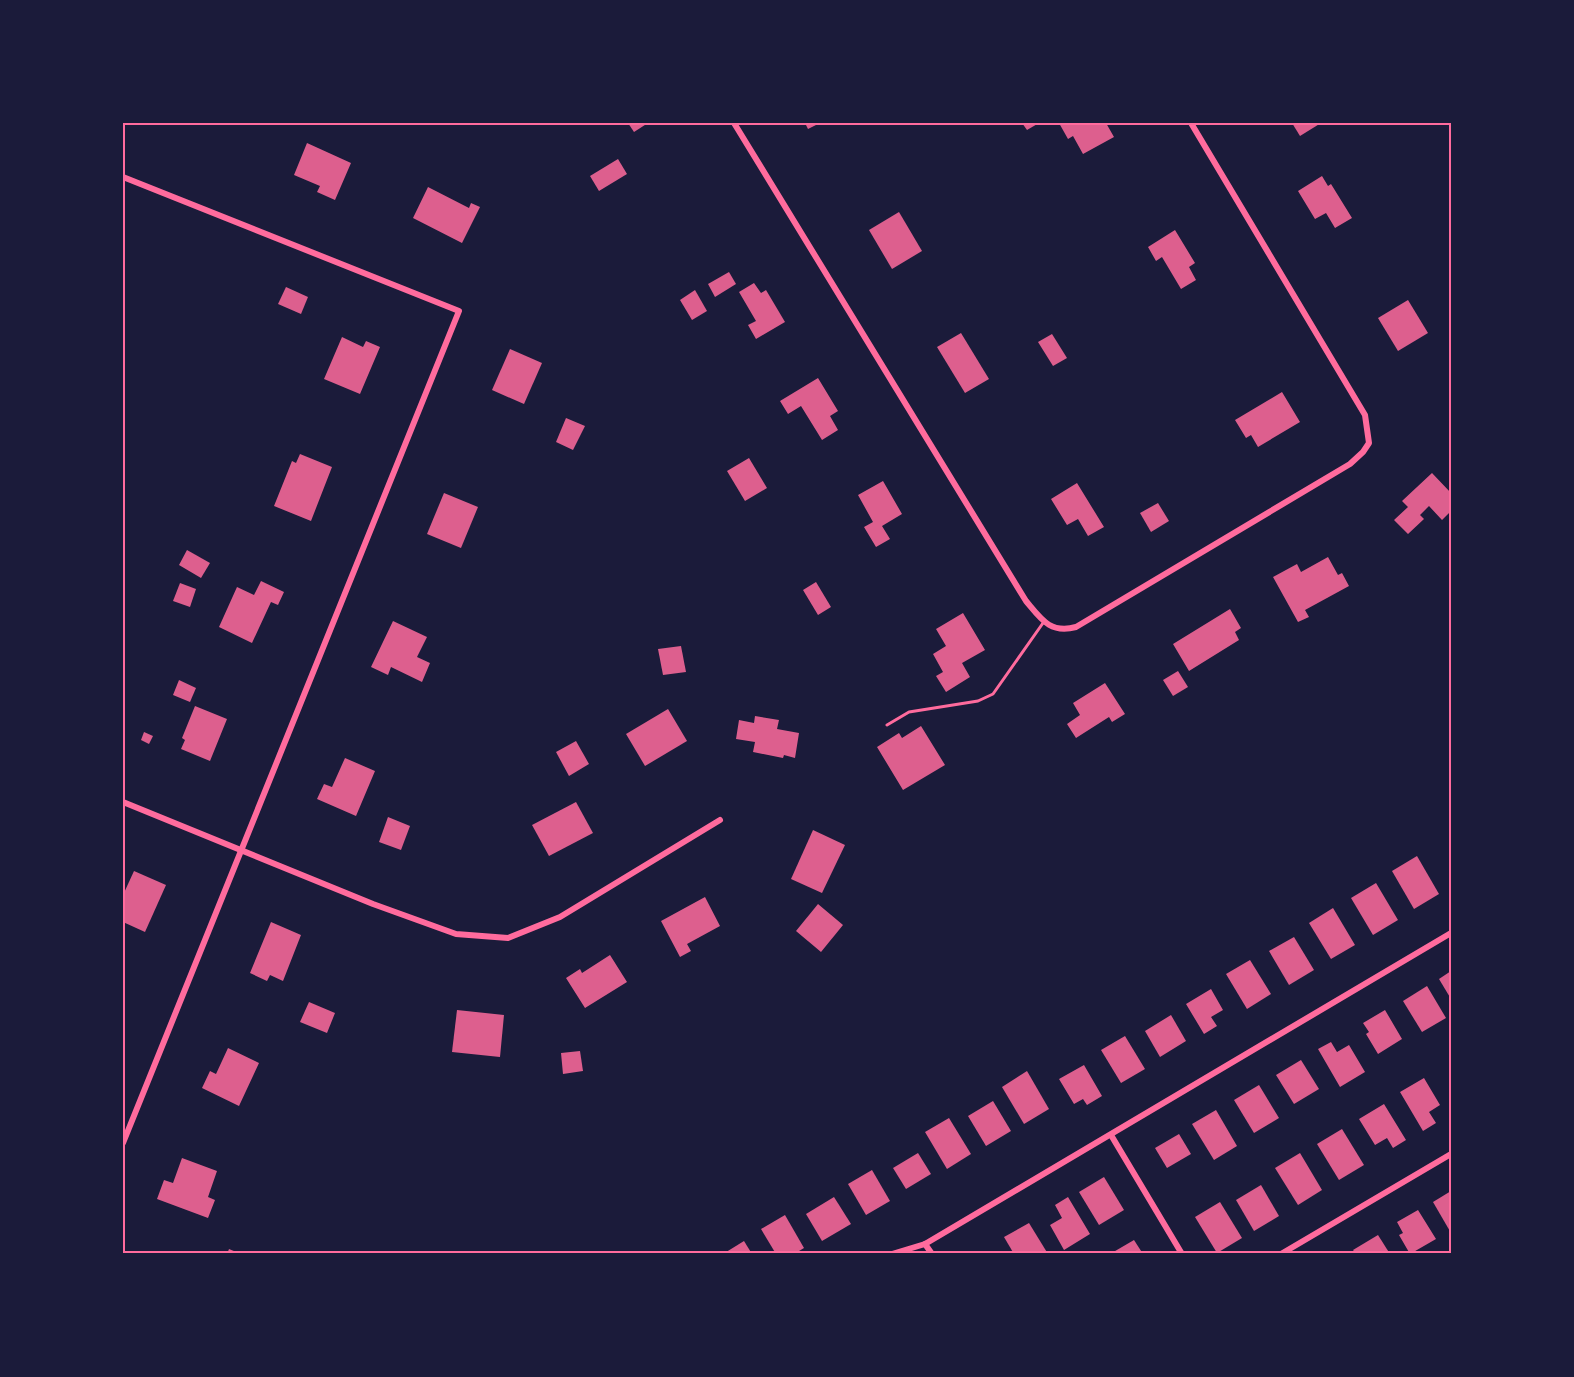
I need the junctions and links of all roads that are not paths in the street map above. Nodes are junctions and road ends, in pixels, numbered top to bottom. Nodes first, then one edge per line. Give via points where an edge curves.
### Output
1 (734, 123) edge
2 (1191, 123) edge
3 (123, 177) edge
4 (1044, 621) junction
5 (887, 725) dead end
6 (123, 802) edge
7 (720, 820) dead end
8 (241, 850) junction
9 (1451, 933) edge
10 (1111, 1135) junction
11 (123, 1143) edge
12 (1451, 1154) edge
13 (925, 1244) junction
14 (892, 1254) edge
15 (932, 1254) edge
16 (1182, 1254) edge
17 (1281, 1254) edge

1 - 4 street via 1026,601
2 - 4 street via 1365,415 1369,443 1350,464 1076,627 1052,628
3 - 8 street via 459,311
4 - 5 lane via 993,694 978,701 909,712
6 - 8 street
7 - 8 street via 560,916 508,938 456,934
8 - 11 street
9 - 10 street
10 - 13 street
10 - 16 street
12 - 17 street
13 - 14 street
13 - 15 street

